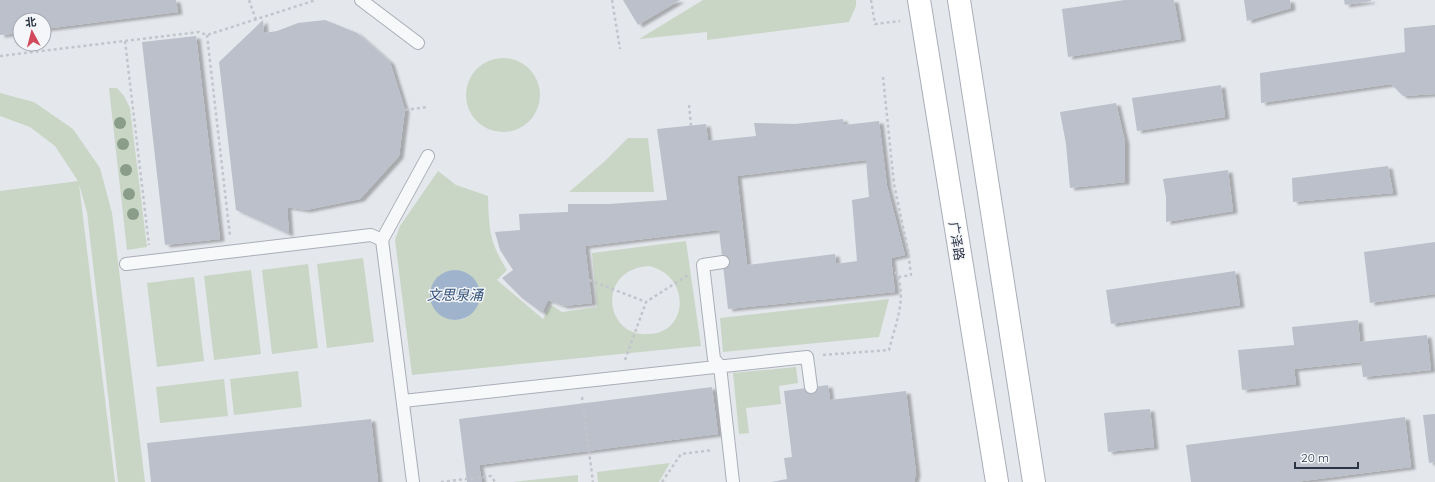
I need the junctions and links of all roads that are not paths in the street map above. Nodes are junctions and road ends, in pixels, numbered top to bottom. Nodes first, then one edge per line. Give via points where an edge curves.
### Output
1 (361, 0) edge
2 (958, 0) edge
3 (920, 9) edge
4 (418, 43) dead end
5 (428, 156) dead end
6 (382, 240) junction
7 (723, 262) dead end
8 (126, 264) dead end
9 (720, 366) junction
10 (811, 388) dead end
11 (403, 401) junction
12 (413, 482) edge
13 (733, 482) edge
14 (997, 482) edge
15 (1034, 482) edge

1 - 4 lane
2 - 15 main road
3 - 14 main road, 广泽路
5 - 6 lane
6 - 8 lane via 371,236
6 - 11 lane
7 - 9 lane via 703,265 714,359
9 - 10 lane via 807,357
9 - 11 lane
9 - 13 lane
11 - 12 lane

